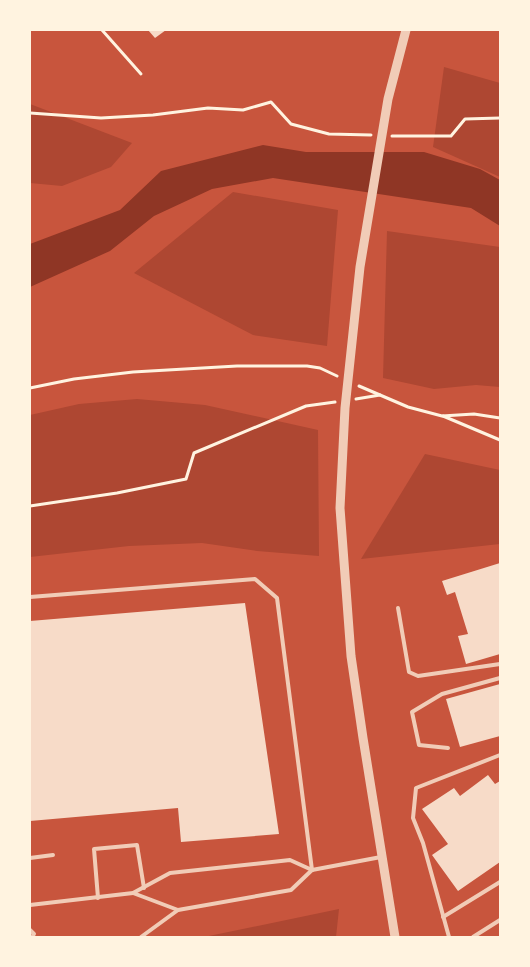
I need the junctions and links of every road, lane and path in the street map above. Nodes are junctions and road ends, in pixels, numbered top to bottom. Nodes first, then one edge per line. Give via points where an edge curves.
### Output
1 (102, 30) edge
2 (406, 30) edge
3 (141, 74) dead end
4 (30, 113) edge
5 (500, 118) edge
6 (376, 136) dead end
7 (385, 136) dead end
8 (338, 376) dead end
9 (355, 384) dead end
10 (30, 388) edge
11 (380, 395) junction
12 (352, 399) dead end
13 (343, 400) dead end
14 (442, 416) junction
15 (500, 418) edge
16 (500, 440) edge
17 (30, 506) edge
18 (30, 597) edge
19 (398, 608) dead end
20 (500, 664) edge
21 (500, 678) edge
22 (448, 748) dead end
23 (500, 755) edge
24 (53, 855) dead end
25 (383, 857) junction
26 (30, 858) edge
27 (312, 870) junction
28 (500, 882) edge
29 (144, 888) junction
30 (133, 893) junction
31 (98, 898) junction
32 (30, 905) edge
33 (178, 910) junction
34 (444, 916) junction
35 (500, 920) edge
36 (30, 930) edge
37 (33, 936) edge
38 (40, 937) edge
39 (141, 937) edge
40 (395, 937) edge
41 (449, 937) edge
42 (473, 937) edge

1 - 3 path
2 - 25 street via 388,99 360,267 345,408 340,508 351,656
4 - 6 path via 101,118 208,108 242,110 271,102 291,124 329,134
5 - 7 path via 465,119 451,136
8 - 10 path via 306,366 237,366 133,372
9 - 11 path
11 - 12 path
11 - 14 path
13 - 17 path via 306,406 194,453 186,479
14 - 15 path via 474,414
14 - 16 path
18 - 27 lane via 255,579 277,598
19 - 20 lane via 409,672 418,676
21 - 22 lane via 442,694 412,712 419,745
23 - 34 lane via 416,788 413,818
24 - 26 lane
25 - 27 lane
25 - 40 street
27 - 29 lane via 290,860 280,861 170,873
27 - 33 lane via 291,890
28 - 34 lane
29 - 30 lane
29 - 31 lane via 137,845 94,849
30 - 31 lane
30 - 33 lane
31 - 32 lane
33 - 39 lane
34 - 41 lane
35 - 42 lane
36 - 37 lane
37 - 38 lane

